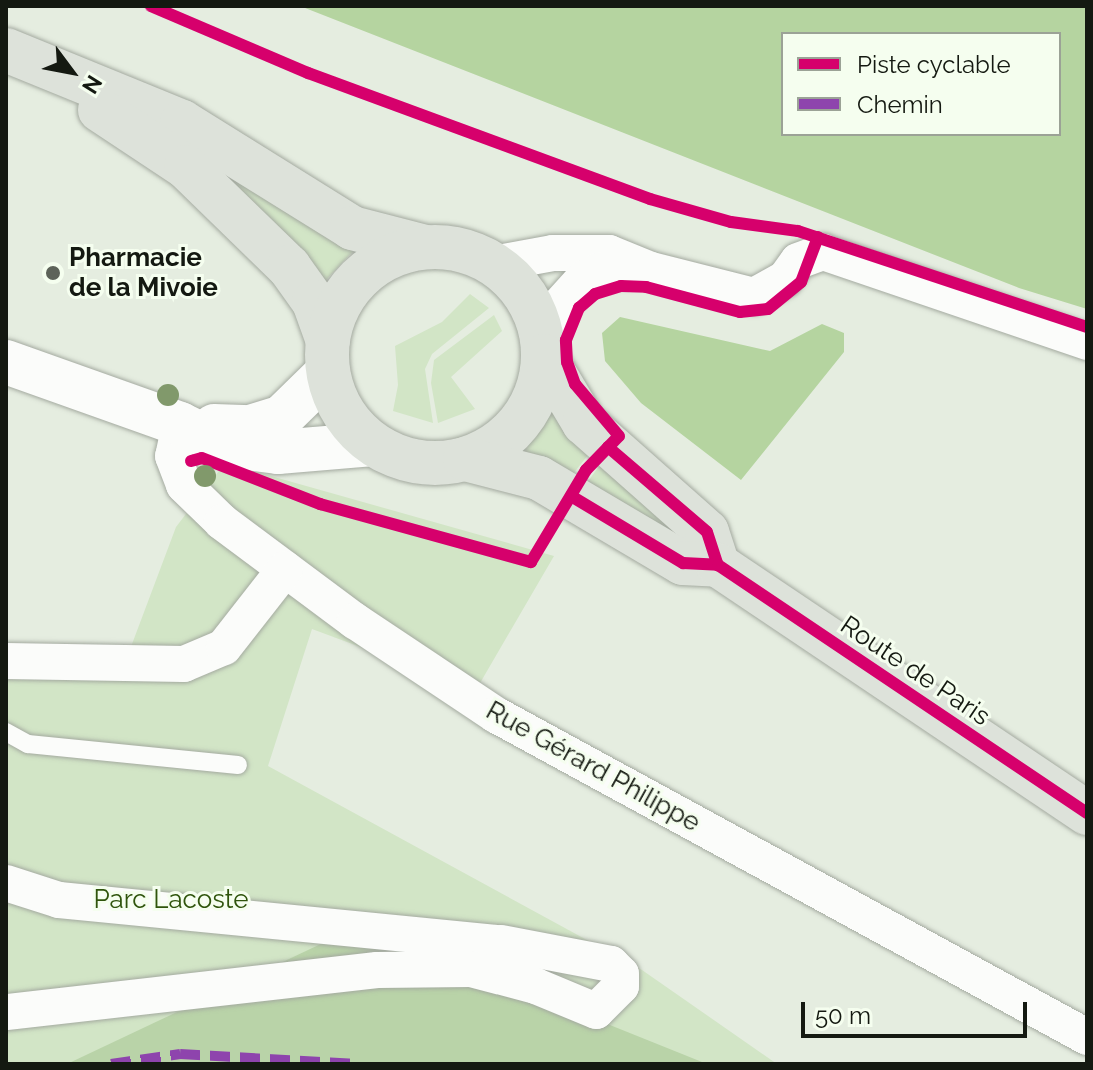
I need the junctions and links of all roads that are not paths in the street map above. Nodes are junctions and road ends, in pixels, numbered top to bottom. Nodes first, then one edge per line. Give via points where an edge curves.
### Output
1 (6, 51) edge
2 (427, 247) junction
3 (493, 264) junction
4 (651, 270) junction
5 (1087, 342) edge
6 (543, 347) junction
7 (328, 357) junction
8 (6, 362) edge
9 (180, 424) junction
10 (373, 444) junction
11 (465, 459) junction
12 (718, 565) junction
13 (285, 569) junction
14 (6, 661) edge
15 (6, 732) edge
16 (238, 765) dead end
17 (1087, 813) edge
18 (6, 883) edge
19 (6, 1012) edge
20 (1087, 1037) edge

1 - 2 main road via 182,122 352,228
1 - 7 main road via 156,145 211,188 306,288
2 - 3 main road via 462,250
2 - 7 main road via 399,253 365,273 338,310
3 - 4 street via 584,251 609,253
3 - 6 main road via 530,303
4 - 5 street via 754,296 785,279 798,261 823,252
4 - 6 street via 610,269 584,278 554,311
6 - 11 main road via 532,404 513,431
6 - 12 main road via 584,423 707,532
7 - 9 street via 298,406 267,423 234,428
7 - 10 main road via 340,406
8 - 9 street
9 - 10 street via 223,445 251,450
9 - 13 street, Rue Gérard Philippe via 173,456 184,485 222,522
10 - 11 main road via 424,463
11 - 12 main road, Route de Paris via 539,478 683,563
12 - 17 main road, Route de Paris
13 - 14 street via 224,647 184,664
13 - 20 street, Rue Gérard Philippe via 496,715
15 - 16 lane via 28,744
18 - 19 street via 74,901 501,943 611,964 621,974 621,986 596,1011 536,986 471,969 377,970

